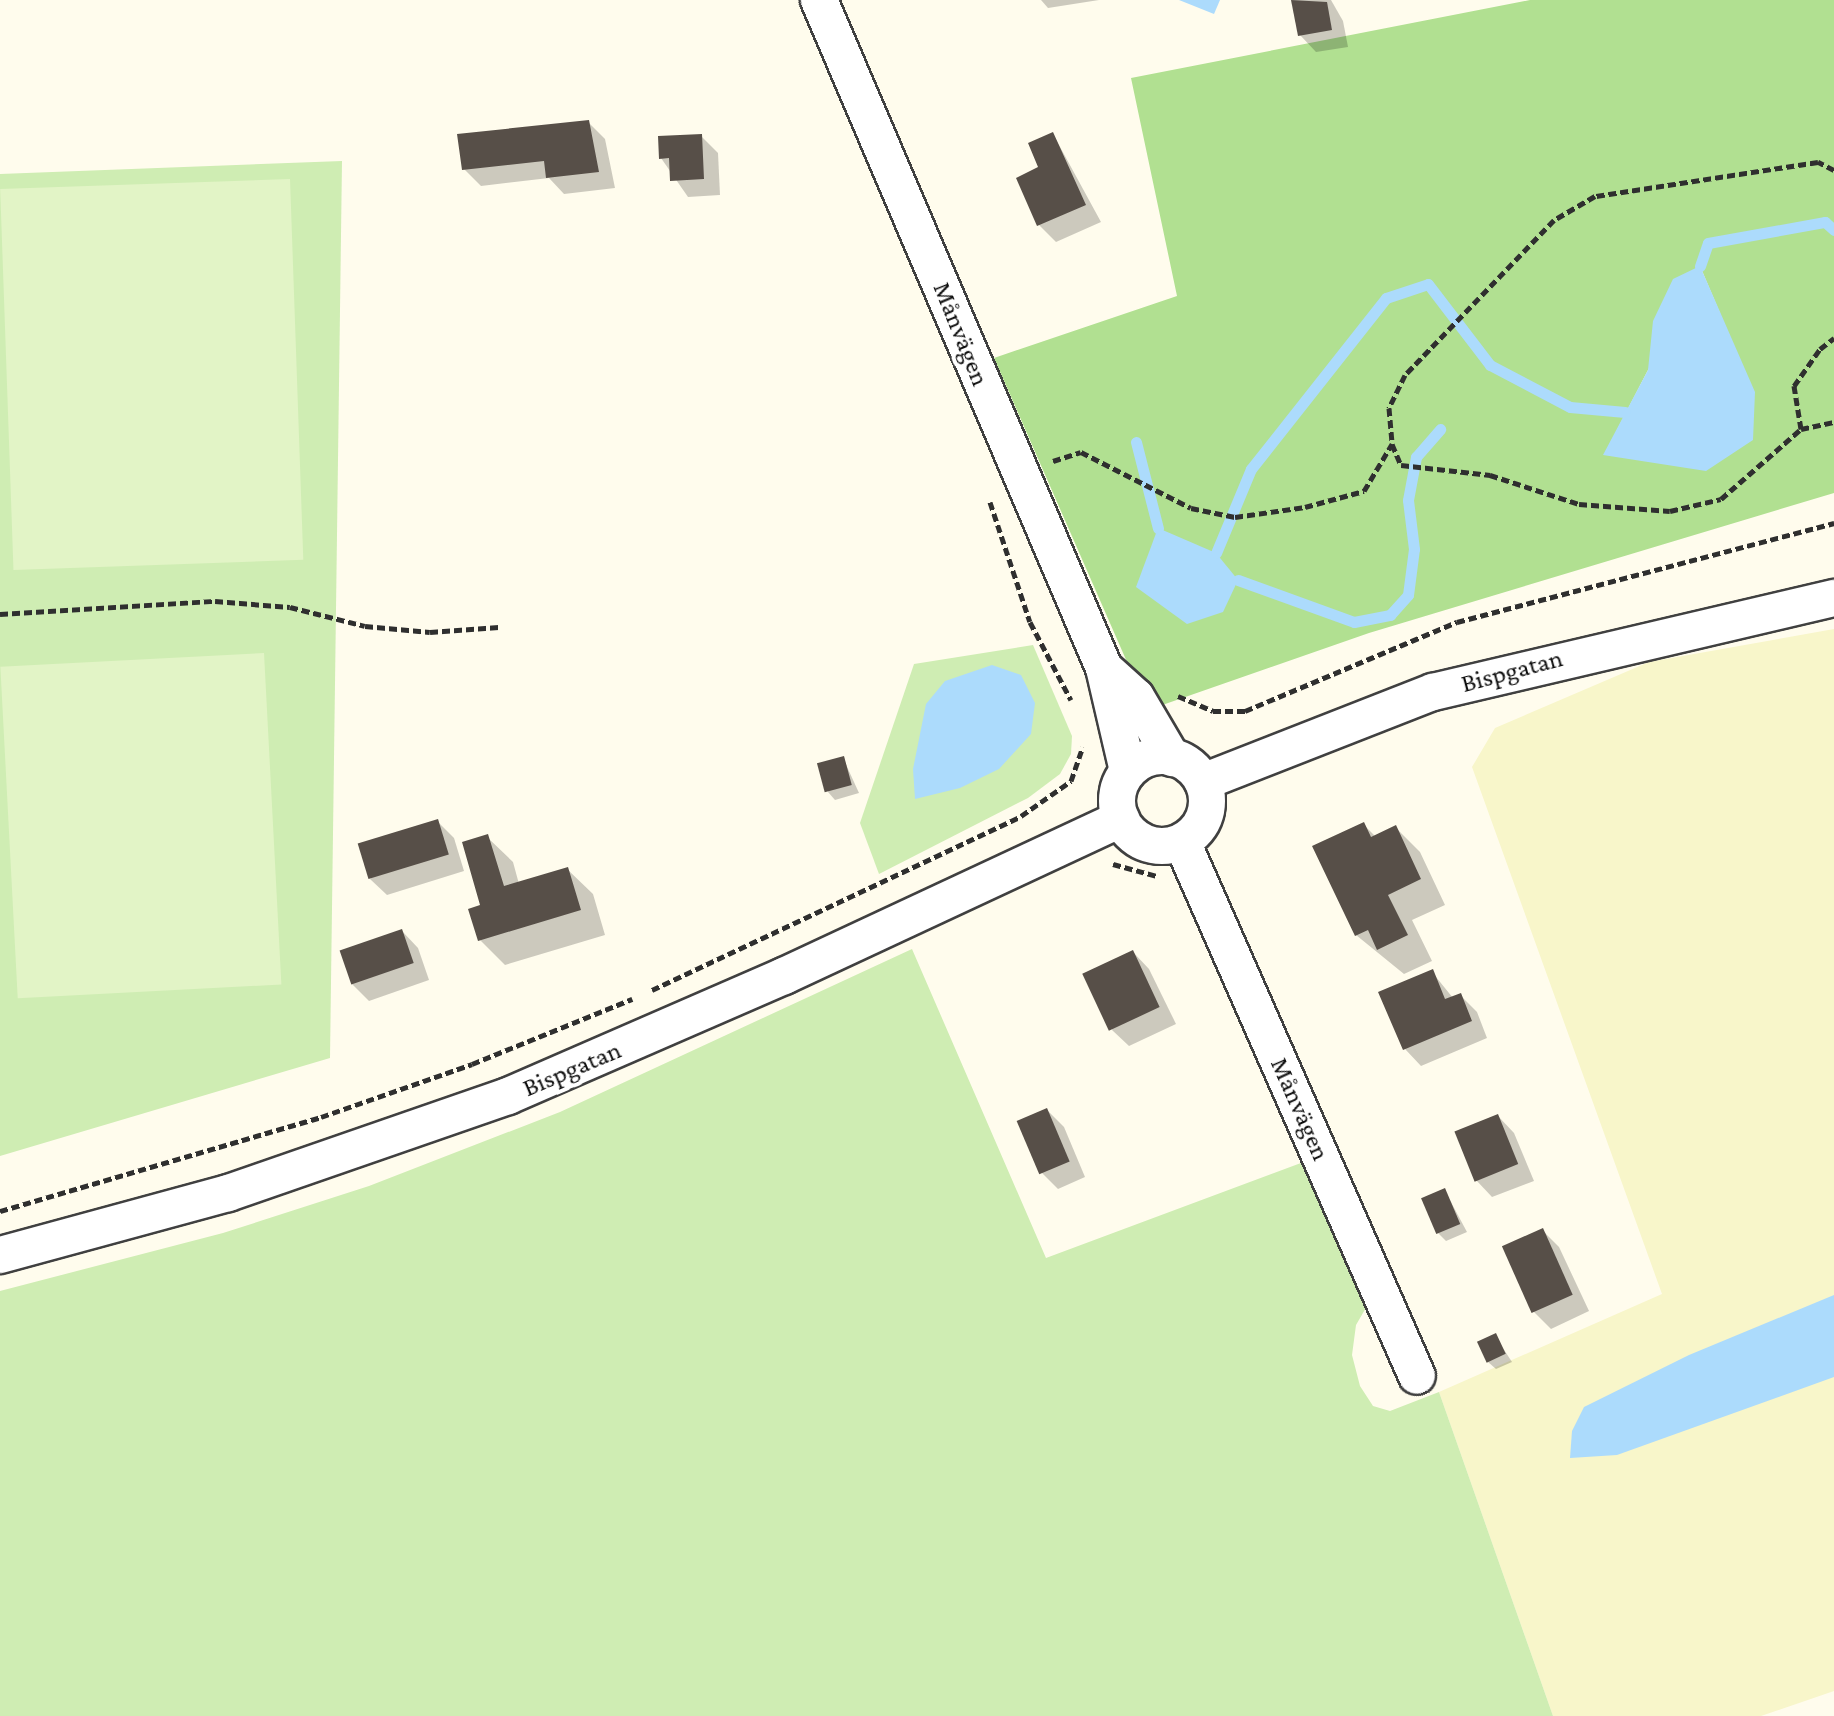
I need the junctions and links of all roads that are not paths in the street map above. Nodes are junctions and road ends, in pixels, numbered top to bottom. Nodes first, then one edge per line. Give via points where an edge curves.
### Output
1 (819, 0) edge
2 (1834, 598) edge
3 (1123, 702) junction
4 (1172, 758) junction
5 (1128, 771) junction
6 (1203, 782) junction
7 (1121, 819) junction
8 (1182, 842) junction
9 (0, 1255) edge
10 (1417, 1376) dead end

1 - 3 street, Månvägen via 1018,472
2 - 6 street, Bispgatan via 1568,656 1433,692
3 - 4 street, Månvägen
3 - 5 street
4 - 5 street via 1142,761
4 - 6 street
5 - 7 street via 1116,803
6 - 8 street via 1206,809 1194,833
7 - 8 street via 1140,841 1168,846
7 - 9 street, Bispgatan via 784,976 508,1096 228,1193
8 - 10 street, Månvägen

